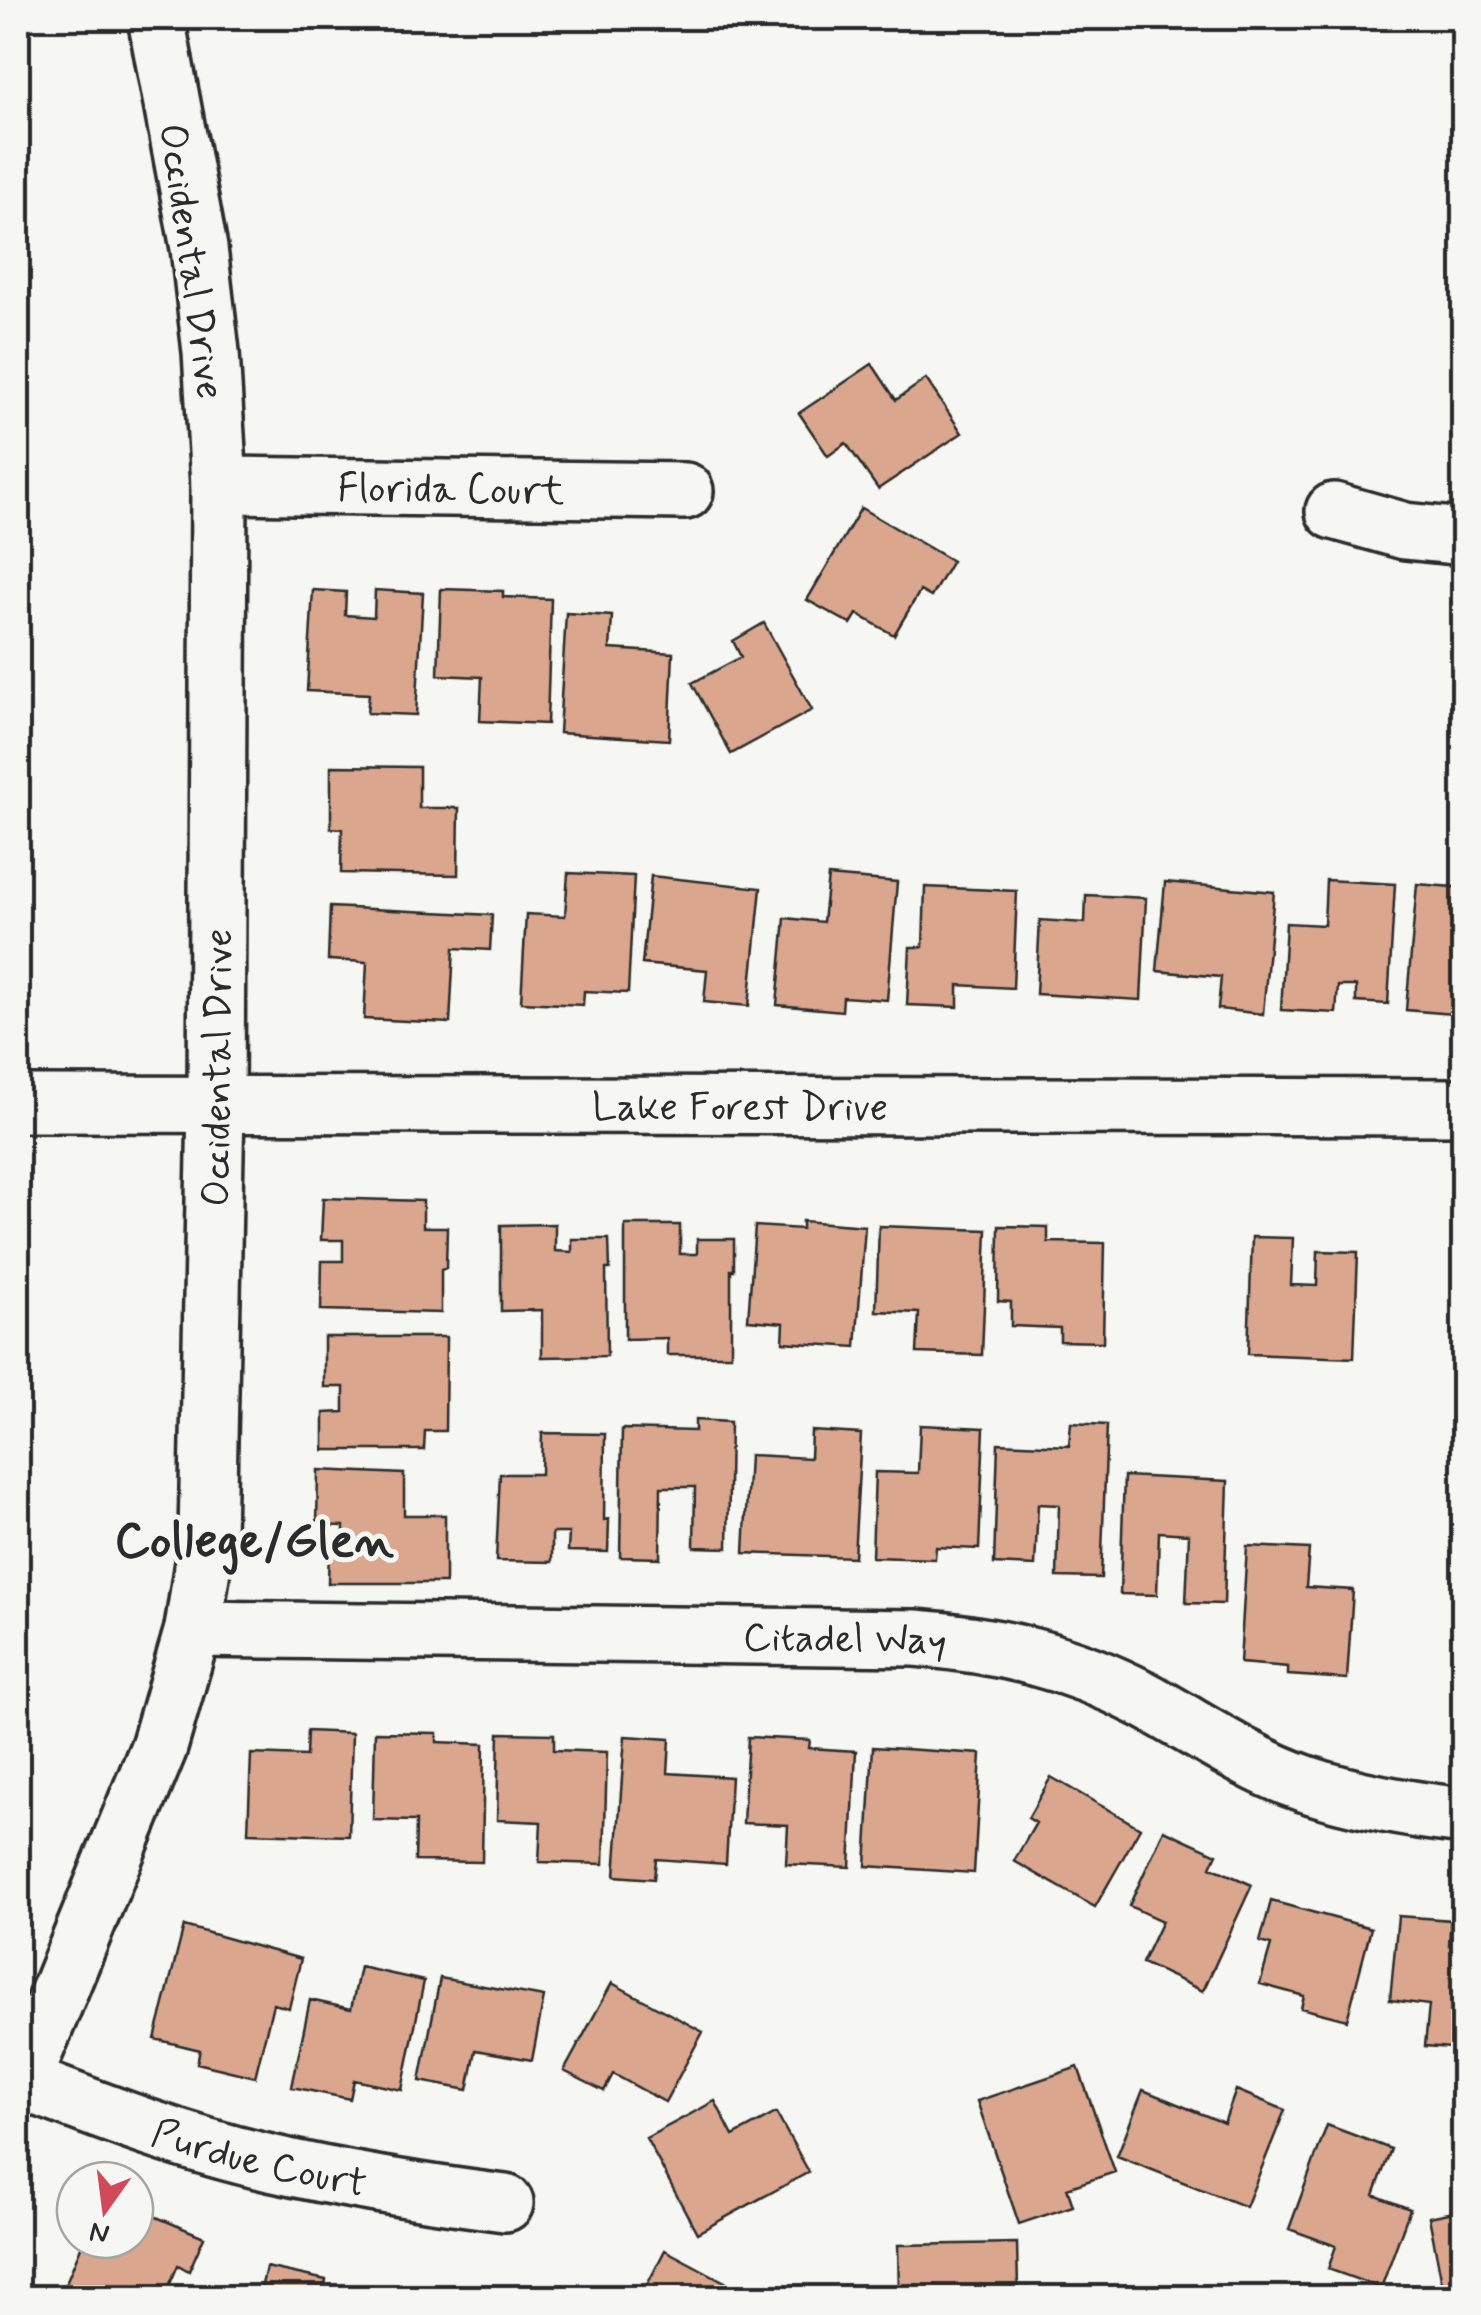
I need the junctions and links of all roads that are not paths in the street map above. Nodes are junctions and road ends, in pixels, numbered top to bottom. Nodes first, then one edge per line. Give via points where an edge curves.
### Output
1 (156, 18) edge
2 (219, 485) junction
3 (685, 491) dead end
4 (1334, 511) dead end
5 (1464, 537) edge
6 (18, 1104) edge
7 (216, 1106) junction
8 (1464, 1108) edge
9 (192, 1629) junction
10 (1464, 1816) edge
11 (20, 2087) edge
12 (505, 2203) dead end

1 - 2 street, Occidental Drive via 198,248
2 - 3 street, Florida Court
2 - 7 street, Occidental Drive
4 - 5 street
6 - 7 street, Lake Forest Drive
7 - 8 street, Lake Forest Drive
7 - 9 street, Occidental Drive via 211,1459
9 - 10 street, Citadel Way via 980,1643 1101,1678 1218,1745 1304,1784 1396,1809
9 - 11 street, Occidental Drive via 159,1747
11 - 12 street, Purdue Court via 267,2162 404,2191

